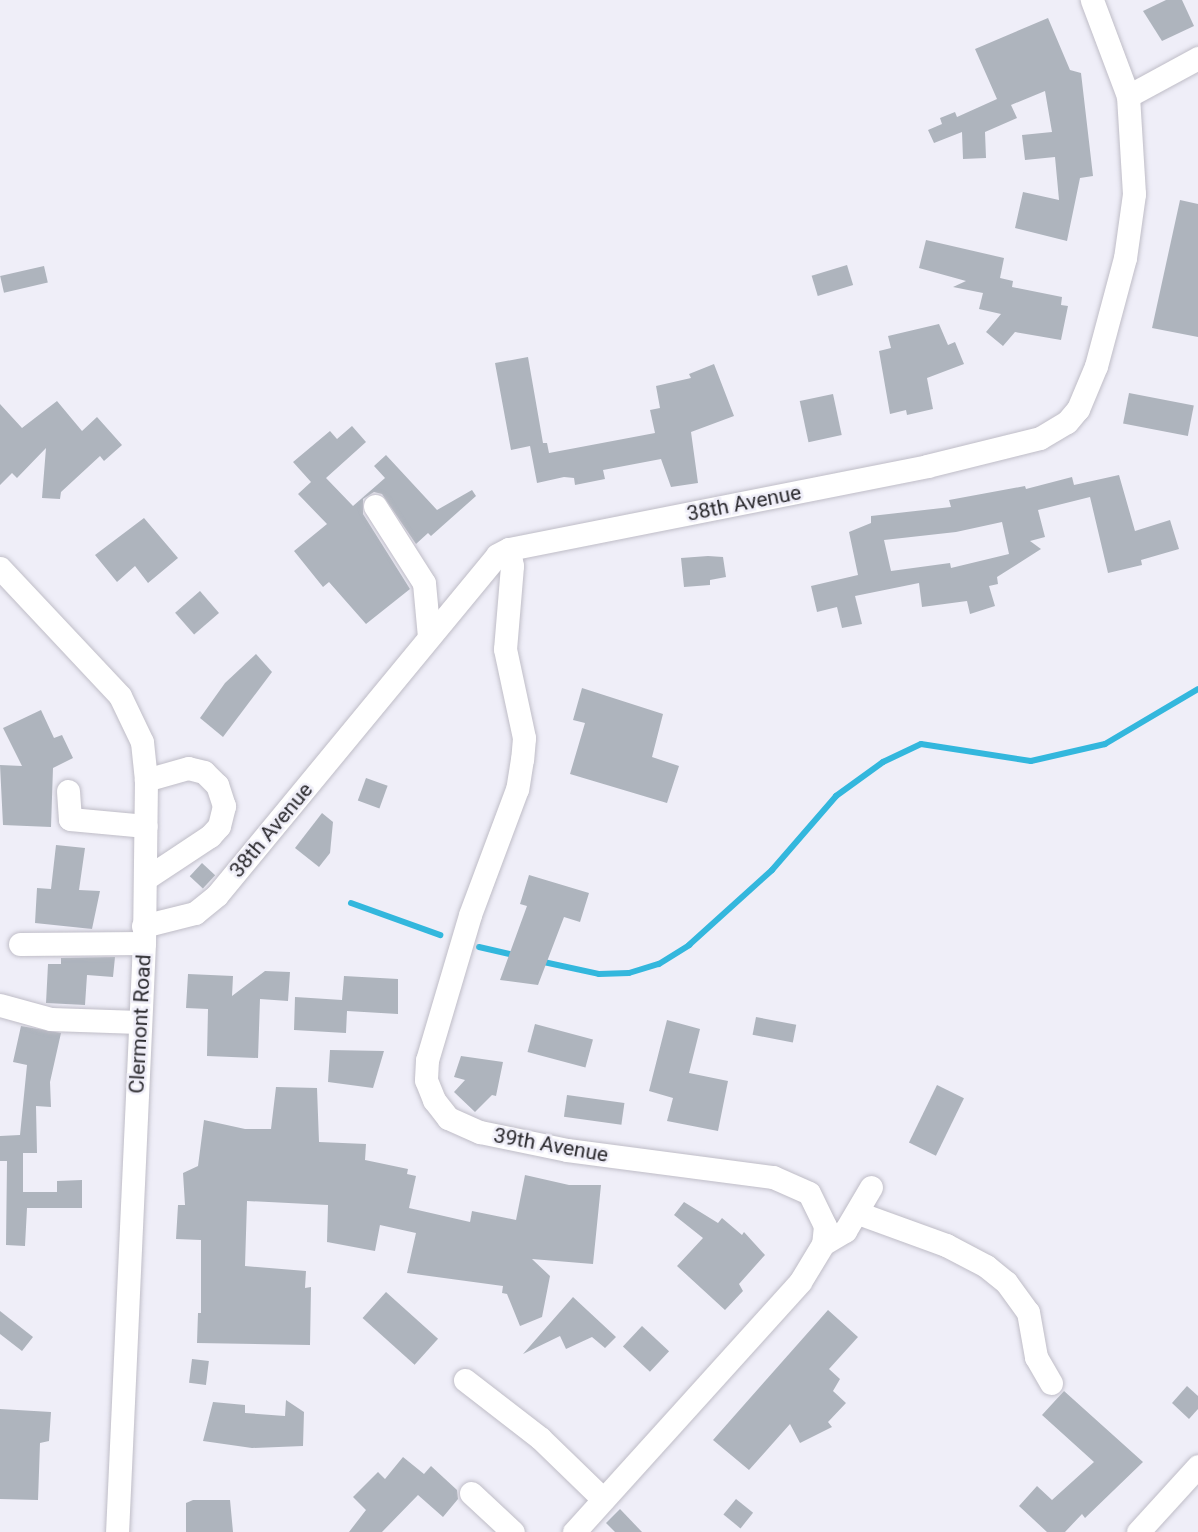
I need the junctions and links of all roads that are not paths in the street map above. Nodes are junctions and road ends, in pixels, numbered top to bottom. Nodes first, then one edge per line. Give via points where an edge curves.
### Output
1 (1092, 0) edge
2 (1198, 58) edge
3 (1128, 96) junction
4 (375, 506) dead end
5 (509, 549) junction
6 (0, 568) edge
7 (429, 637) junction
8 (146, 780) junction
9 (68, 791) dead end
10 (146, 826) junction
11 (145, 878) junction
12 (144, 935) junction
13 (20, 944) dead end
14 (0, 1005) edge
15 (139, 1022) junction
16 (871, 1187) dead end
17 (858, 1213) junction
18 (823, 1244) junction
19 (465, 1380) dead end
20 (1051, 1383) dead end
21 (1195, 1474) edge
22 (471, 1493) dead end
23 (603, 1499) junction
24 (117, 1532) edge
25 (513, 1532) edge
26 (574, 1532) edge
27 (1138, 1532) edge

1 - 3 street, 38th Avenue
2 - 3 street
3 - 5 street, 38th Avenue via 1134,194 1125,258 1087,392 1060,428 1040,438 927,466
4 - 7 street via 424,583
5 - 7 street, 38th Avenue via 498,555
5 - 18 street, 39th Avenue via 512,566 505,649 522,724 522,759 517,789 470,915 427,1060 426,1080 433,1100 448,1118 480,1132 793,1183 820,1208
6 - 8 street, Clermont Road via 120,695 142,742
7 - 12 street, 38th Avenue via 217,895 195,913
8 - 10 street, Clermont Road
8 - 11 street via 188,768 204,772 217,785 224,806 219,826 210,836
9 - 10 street via 70,819
10 - 11 street, Clermont Road
11 - 12 street, Clermont Road
12 - 13 street, 38th Avenue
12 - 15 street, Clermont Road
14 - 15 street via 51,1018
15 - 24 street, Clermont Road
16 - 17 street
17 - 18 street via 835,1241
17 - 20 street via 947,1245 1006,1282 1028,1312 1036,1357
18 - 23 street via 800,1282
19 - 23 street via 540,1438
21 - 27 street
22 - 25 street
23 - 26 street

